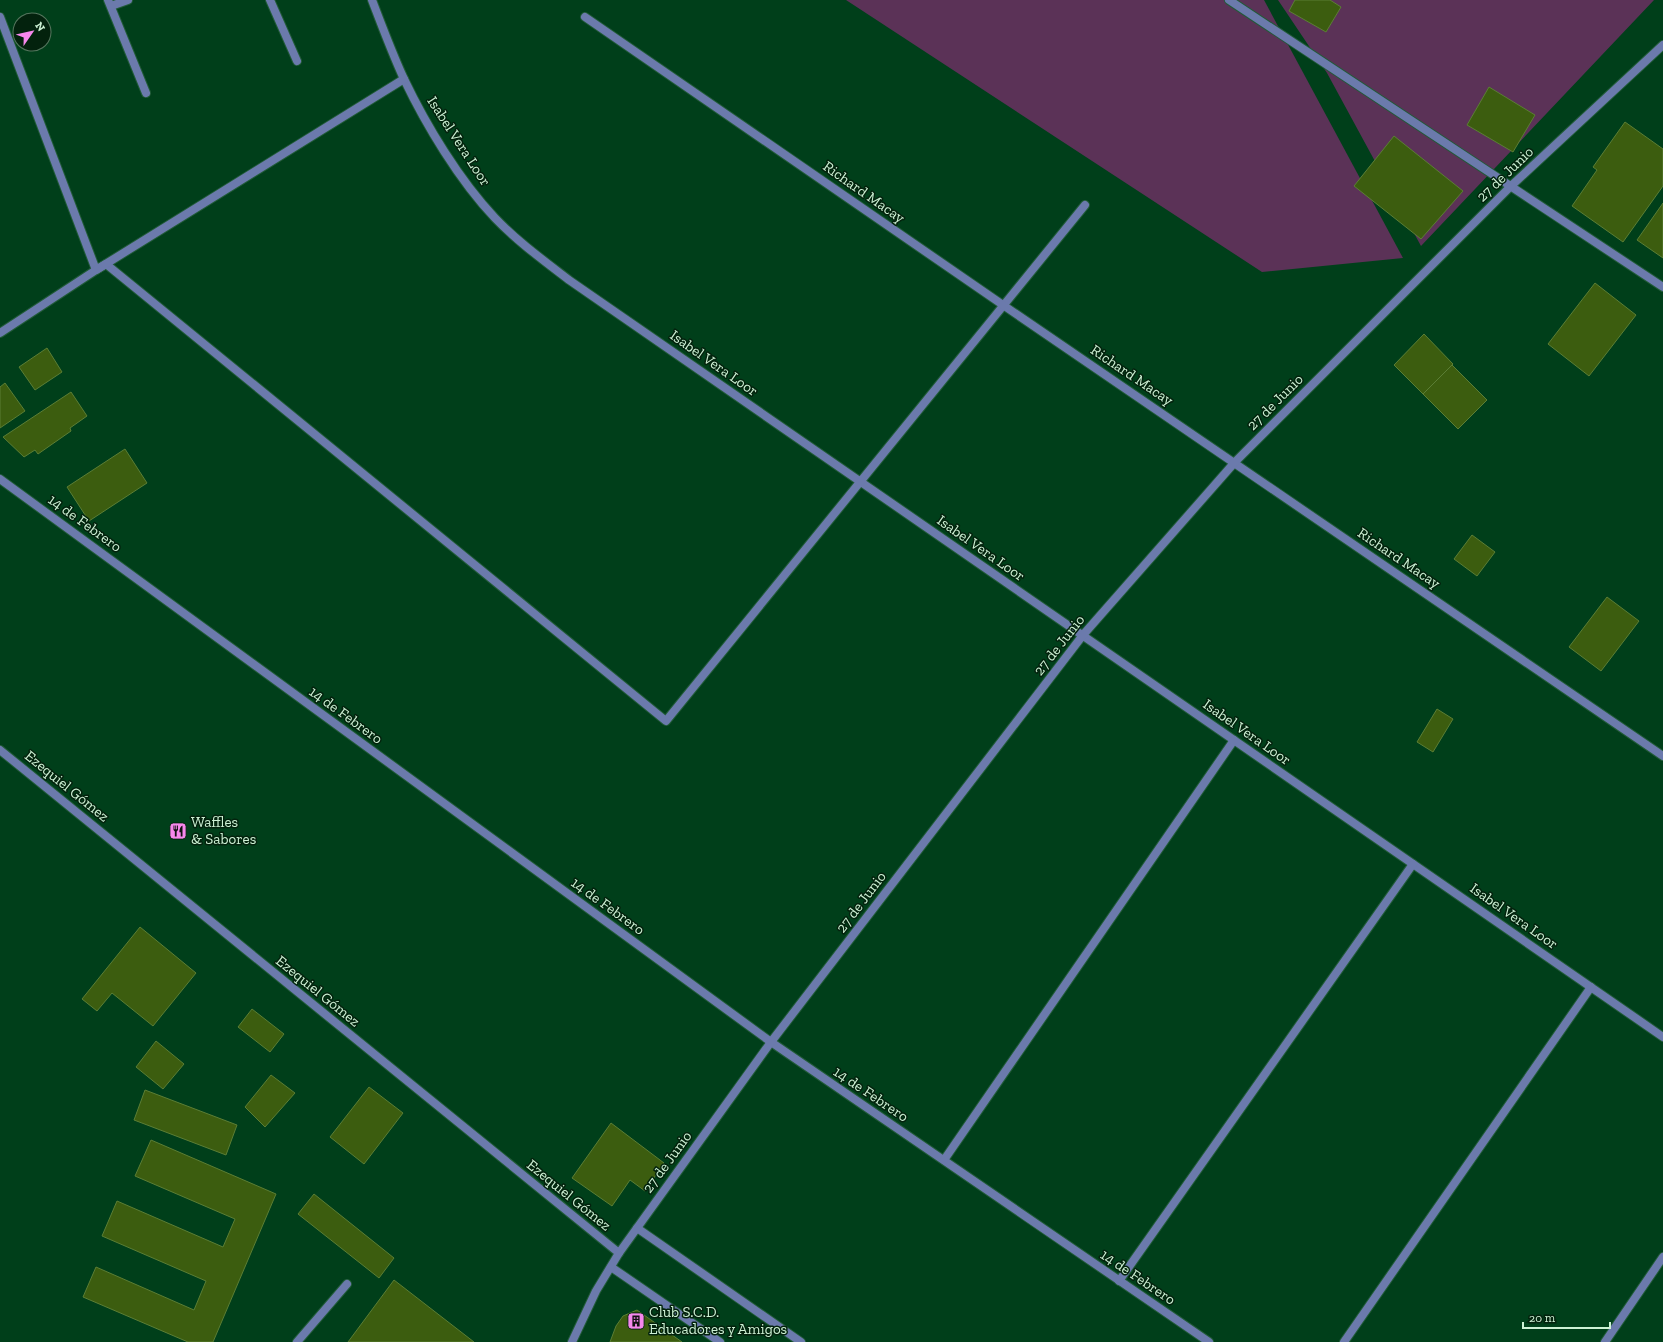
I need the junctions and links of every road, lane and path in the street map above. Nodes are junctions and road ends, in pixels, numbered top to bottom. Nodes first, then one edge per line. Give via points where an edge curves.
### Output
1 (128, 0) edge
2 (270, 0) edge
3 (372, 0) edge
4 (1229, 0) edge
5 (109, 3) edge
6 (0, 17) edge
7 (585, 17) dead end
8 (1663, 45) edge
9 (297, 61) dead end
10 (404, 79) junction
11 (146, 93) dead end
12 (1511, 186) junction
13 (1085, 205) dead end
14 (106, 264) junction
15 (96, 270) junction
16 (1663, 287) edge
17 (1003, 305) junction
18 (0, 333) edge
19 (1235, 462) junction
20 (0, 479) edge
21 (860, 481) junction
22 (1083, 635) junction
23 (1234, 740) junction
24 (0, 750) edge
25 (1663, 756) edge
26 (1413, 864) junction
27 (1591, 987) junction
28 (1663, 1037) edge
29 (771, 1042) junction
30 (944, 1160) junction
31 (637, 1228) junction
32 (619, 1253) junction
33 (1663, 1258) edge
34 (611, 1267) junction
35 (1119, 1281) junction
36 (347, 1284) dead end
37 (297, 1342) edge
38 (572, 1342) edge
39 (720, 1342) edge
40 (801, 1342) edge
41 (1208, 1342) edge
42 (1344, 1342) edge
43 (1605, 1342) edge

1 - 5 street
2 - 9 street
3 - 10 street, Isabel Vera Loor
4 - 12 street
5 - 11 street
6 - 15 street
7 - 17 street, Richard Macay
8 - 12 street, 27 de Junio
10 - 14 street
10 - 21 street, Isabel Vera Loor via 435,135 464,179 495,218 528,249
12 - 16 street
12 - 19 street, 27 de Junio
13 - 17 street
14 - 15 street
14 - 21 street via 666,721
15 - 18 street
17 - 19 street, Richard Macay
17 - 21 street
19 - 22 street, 27 de Junio
19 - 25 street, Richard Macay
20 - 29 street, 14 de Febrero
21 - 22 street, Isabel Vera Loor
22 - 23 street, Isabel Vera Loor
22 - 29 street, 27 de Junio
23 - 26 street, Isabel Vera Loor
23 - 30 street
24 - 32 street, Ezequiel Gómez
26 - 27 street, Isabel Vera Loor
26 - 35 street
27 - 28 street, Isabel Vera Loor
27 - 42 street
29 - 30 street, 14 de Febrero
29 - 31 street, 27 de Junio
30 - 35 street, 14 de Febrero
31 - 32 street, 27 de Junio
31 - 40 street
32 - 34 street, 27 de Junio
33 - 43 street
34 - 38 street, 27 de Junio via 592,1298
34 - 39 street
35 - 41 street, 14 de Febrero
36 - 37 street

